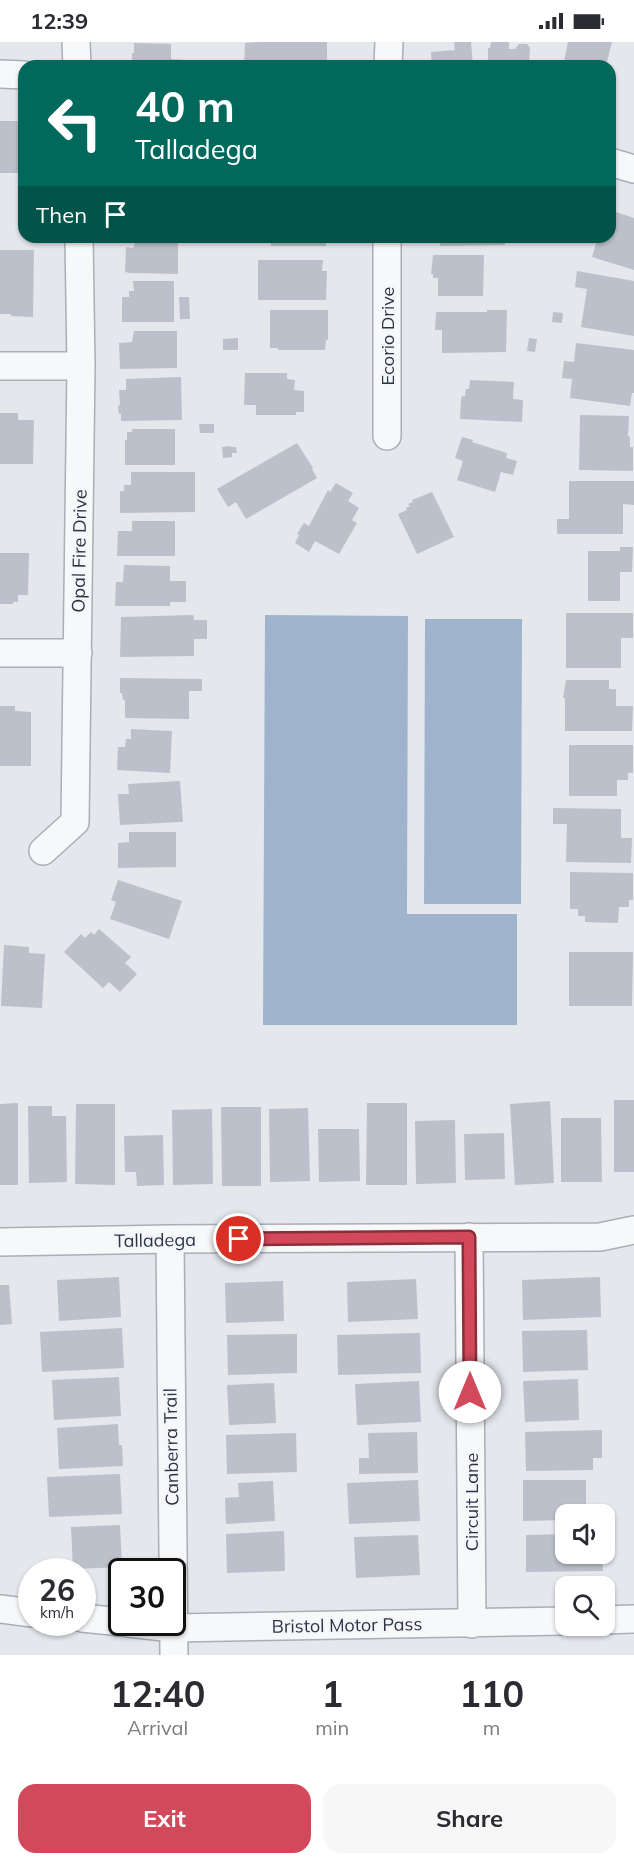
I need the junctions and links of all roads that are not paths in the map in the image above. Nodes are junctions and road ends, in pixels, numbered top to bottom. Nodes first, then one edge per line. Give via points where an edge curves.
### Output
1 (76, 42) edge
2 (389, 42) edge
3 (77, 60) edge
4 (388, 60) edge
5 (0, 74) edge
6 (18, 75) edge
7 (616, 164) edge
8 (634, 169) edge
9 (79, 243) edge
10 (387, 243) edge
11 (0, 366) edge
12 (81, 366) junction
13 (387, 435) dead end
14 (0, 653) edge
15 (78, 653) junction
16 (43, 851) dead end
17 (634, 1230) edge
18 (469, 1237) junction
19 (170, 1239) junction
20 (0, 1242) edge
21 (173, 1558) edge
22 (0, 1609) edge
23 (18, 1611) edge
24 (615, 1620) edge
25 (634, 1620) edge
26 (555, 1621) edge
27 (472, 1624) junction
28 (186, 1628) edge
29 (174, 1636) edge
30 (174, 1655) edge

1 - 3 street
2 - 4 street
5 - 6 street
7 - 8 street
9 - 12 street, Opal Fire Drive
10 - 13 street, Ecorio Drive
11 - 12 street
12 - 15 street, Opal Fire Drive
14 - 15 street
15 - 16 street, Opal Fire Drive via 75,822
17 - 18 street, Talladega via 600,1237
18 - 19 street, Talladega
18 - 27 street, Circuit Lane
19 - 20 street, Talladega
19 - 21 street, Canberra Trail
22 - 23 street
24 - 25 street
26 - 27 street, Bristol Motor Pass
27 - 28 street, Bristol Motor Pass
29 - 30 street, Canberra Trail

